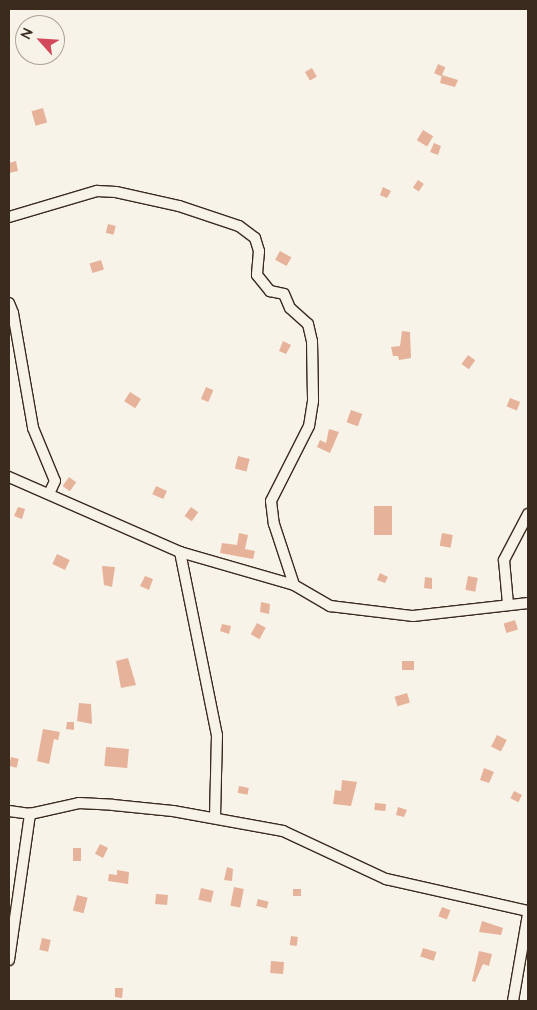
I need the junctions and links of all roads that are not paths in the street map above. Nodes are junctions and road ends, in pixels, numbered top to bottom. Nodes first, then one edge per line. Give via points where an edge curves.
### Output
1 (9, 217) edge
2 (9, 303) edge
3 (9, 478) edge
4 (49, 494) junction
5 (528, 514) edge
6 (180, 552) junction
7 (294, 585) junction
8 (528, 603) edge
9 (508, 604) junction
10 (9, 811) edge
11 (30, 814) junction
12 (215, 818) junction
13 (528, 912) edge
14 (9, 960) edge
15 (513, 1001) edge

1 - 7 street via 97,191 116,192 179,206 239,226 254,238 259,251 257,275 270,291 284,294 290,308 308,324 312,341 313,401 309,426 271,501 274,524
2 - 4 street via 33,428 55,481
3 - 4 street
4 - 6 street
5 - 9 street via 504,560
6 - 7 street
6 - 12 street via 217,735
7 - 9 street via 322,604 347,610 413,616
8 - 9 street
10 - 11 street
11 - 12 street via 80,803
11 - 14 street
12 - 13 street via 302,838 343,862 386,879
13 - 15 street

